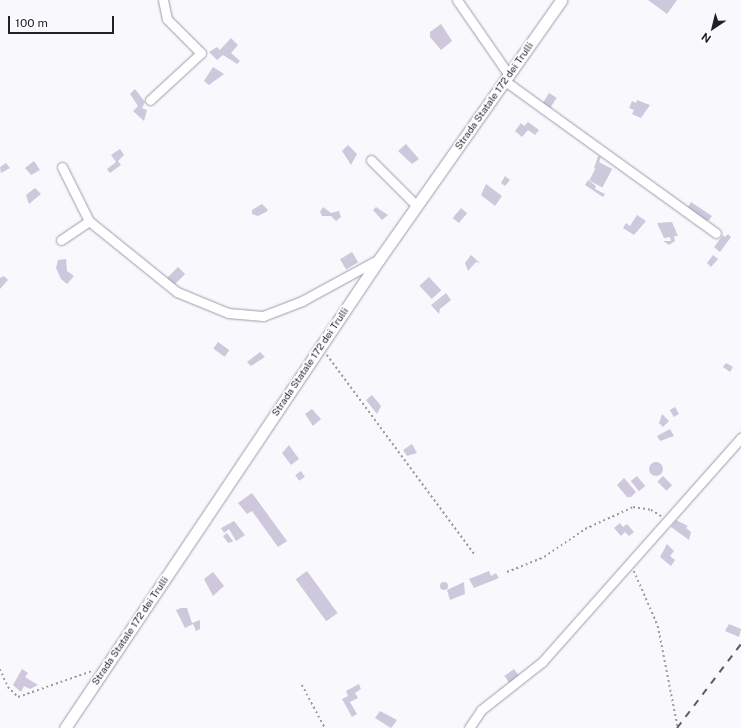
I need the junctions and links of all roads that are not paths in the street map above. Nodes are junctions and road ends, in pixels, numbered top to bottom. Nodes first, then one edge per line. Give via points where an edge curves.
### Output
1 (163, 0) edge
2 (457, 0) edge
3 (561, 0) edge
4 (507, 78) junction
5 (150, 100) dead end
6 (371, 160) dead end
7 (62, 167) dead end
8 (418, 206) junction
9 (88, 221) junction
10 (716, 233) dead end
11 (61, 240) dead end
12 (380, 258) junction
13 (741, 438) edge
14 (65, 728) edge
15 (469, 728) edge

1 - 5 street via 167,19 201,53
2 - 4 street
3 - 4 main road, Strada Statale 172 dei Trulli
4 - 8 main road, Strada Statale 172 dei Trulli
4 - 10 street
6 - 8 street
7 - 9 street
8 - 12 main road, Strada Statale 172 dei Trulli
9 - 11 street
9 - 12 street via 177,292 228,313 263,316 302,301
12 - 14 main road, Strada Statale 172 dei Trulli
13 - 15 street via 631,565 542,662 481,710

